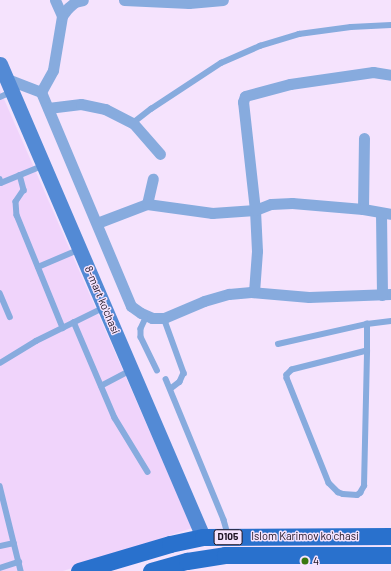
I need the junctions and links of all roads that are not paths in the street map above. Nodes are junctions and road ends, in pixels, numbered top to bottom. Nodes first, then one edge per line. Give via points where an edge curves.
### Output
1 (55, 0) edge
2 (83, 0) edge
3 (124, 0) edge
4 (223, 0) edge
5 (62, 16) junction
6 (391, 25) edge
7 (0, 64) edge
8 (391, 74) edge
9 (7, 90) edge
10 (41, 92) junction
11 (48, 108) junction
12 (134, 123) junction
13 (364, 138) dead end
14 (160, 154) dead end
15 (44, 165) junction
16 (20, 175) junction
17 (153, 179) dead end
18 (0, 182) edge
19 (147, 204) junction
20 (363, 209) junction
21 (255, 210) junction
22 (386, 214) edge
23 (97, 223) junction
24 (80, 249) junction
25 (38, 267) junction
26 (254, 292) junction
27 (0, 294) edge
28 (386, 295) edge
29 (105, 307) junction
30 (147, 316) junction
31 (10, 317) dead end
32 (164, 318) junction
33 (391, 320) edge
34 (74, 322) junction
35 (367, 324) junction
36 (63, 328) junction
37 (278, 344) dead end
38 (366, 351) junction
39 (0, 363) edge
40 (132, 370) junction
41 (156, 370) dead end
42 (166, 379) dead end
43 (101, 386) junction
44 (171, 389) junction
45 (148, 472) dead end
46 (0, 486) edge
47 (6, 513) junction
48 (0, 516) edge
49 (388, 534) edge
50 (202, 536) junction
51 (228, 537) junction
52 (14, 543) junction
53 (0, 546) edge
54 (391, 555) edge
55 (19, 562) junction
56 (183, 565) edge
57 (0, 568) edge
58 (21, 571) edge
59 (80, 571) edge
60 (151, 571) edge

1 - 5 street
2 - 5 street via 75,2
3 - 4 street via 189,3
5 - 10 street via 54,70
6 - 12 lane via 299,34 260,46 221,63
7 - 9 street, 8-mart ko'chasi
8 - 21 street via 373,72 290,84 247,94 243,102
9 - 10 street
9 - 15 street, 8-mart ko'chasi
10 - 11 street
11 - 12 street via 92,105
11 - 23 street
12 - 14 street
13 - 20 street
15 - 16 lane
15 - 24 street, 8-mart ko'chasi
16 - 18 lane
16 - 25 lane via 24,190 16,202 17,215
17 - 19 street
19 - 21 street via 212,213
19 - 23 street
20 - 21 street via 292,203 271,204
20 - 22 street
21 - 26 street via 257,251
22 - 28 street
23 - 30 street via 131,306
24 - 25 lane
24 - 29 street, 8-mart ko'chasi
25 - 36 lane
26 - 28 street via 309,296
26 - 32 street via 229,294
27 - 31 lane
29 - 34 lane
29 - 40 street, 8-mart ko'chasi
30 - 32 street
30 - 41 lane via 141,337
32 - 44 lane via 184,373 180,382
33 - 35 lane
34 - 36 lane
34 - 43 lane
35 - 37 lane
35 - 38 lane
36 - 39 lane
38 - 38 lane via 292,370 287,375 329,483 343,494 357,495 364,486
40 - 43 lane
40 - 50 street, 8-mart ko'chasi
42 - 44 lane
43 - 45 lane via 115,418
44 - 51 lane via 224,520
46 - 47 lane
47 - 48 lane
47 - 52 lane
49 - 51 main road, Islom Karimov koʻchasi / D105
50 - 51 main road, Islom Karimov koʻchasi / D105
50 - 59 main road, Islom Karimov koʻchasi / D105
52 - 53 lane
52 - 55 lane
54 - 56 main road, Islom Karimov koʻchasi / D105 via 226,554
55 - 57 lane
55 - 58 lane
56 - 60 main road, Islom Karimov koʻchasi / D105

